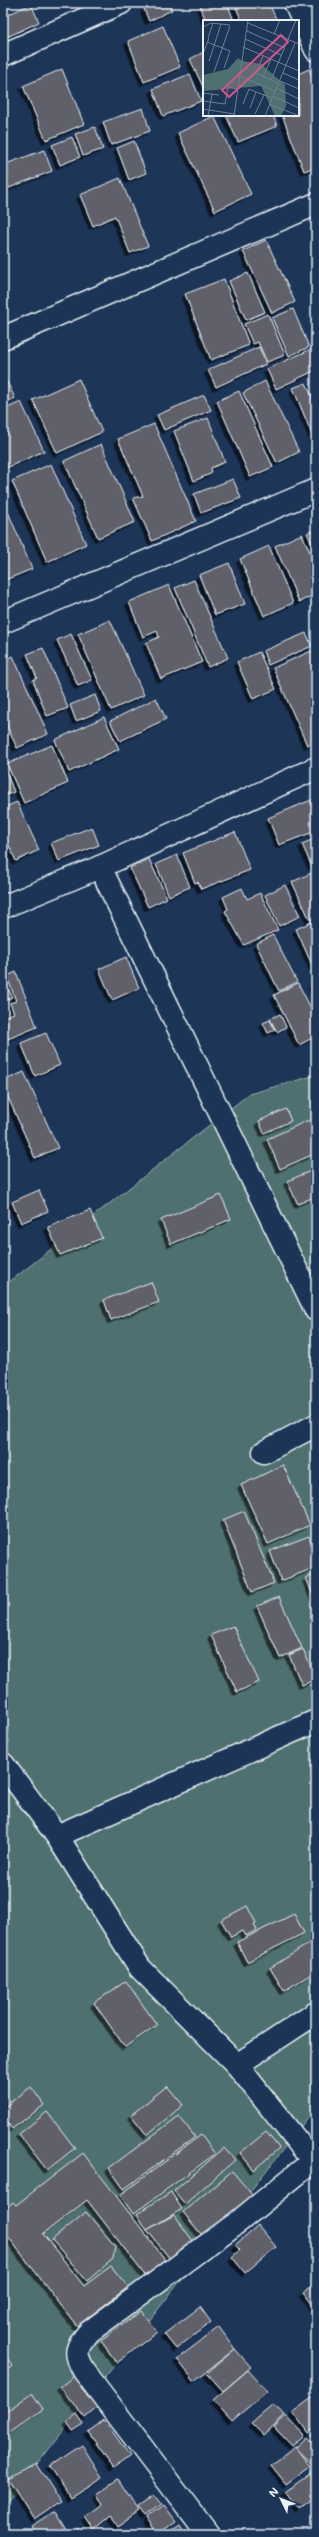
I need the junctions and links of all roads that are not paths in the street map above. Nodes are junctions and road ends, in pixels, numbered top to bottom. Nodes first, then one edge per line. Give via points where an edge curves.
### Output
1 (121, 3) edge
2 (295, 3) edge
3 (316, 50) edge
4 (3, 55) edge
5 (316, 204) edge
6 (3, 338) edge
7 (316, 490) edge
8 (3, 622) edge
9 (316, 768) edge
10 (100, 867) junction
11 (3, 907) edge
12 (316, 1310) edge
13 (316, 1425) edge
14 (264, 1452) dead end
15 (316, 1721) edge
16 (3, 1764) edge
17 (57, 1836) junction
18 (316, 2013) edge
19 (237, 2064) junction
20 (314, 2163) edge
21 (208, 2534) edge

1 - 4 street
2 - 3 street
5 - 6 street
7 - 8 street
9 - 10 street
10 - 11 street
10 - 12 street
13 - 14 street
15 - 17 street
16 - 17 street
17 - 19 street via 140,1968
18 - 19 street
19 - 20 street
20 - 21 street via 89,2332 77,2346 77,2359 84,2371

